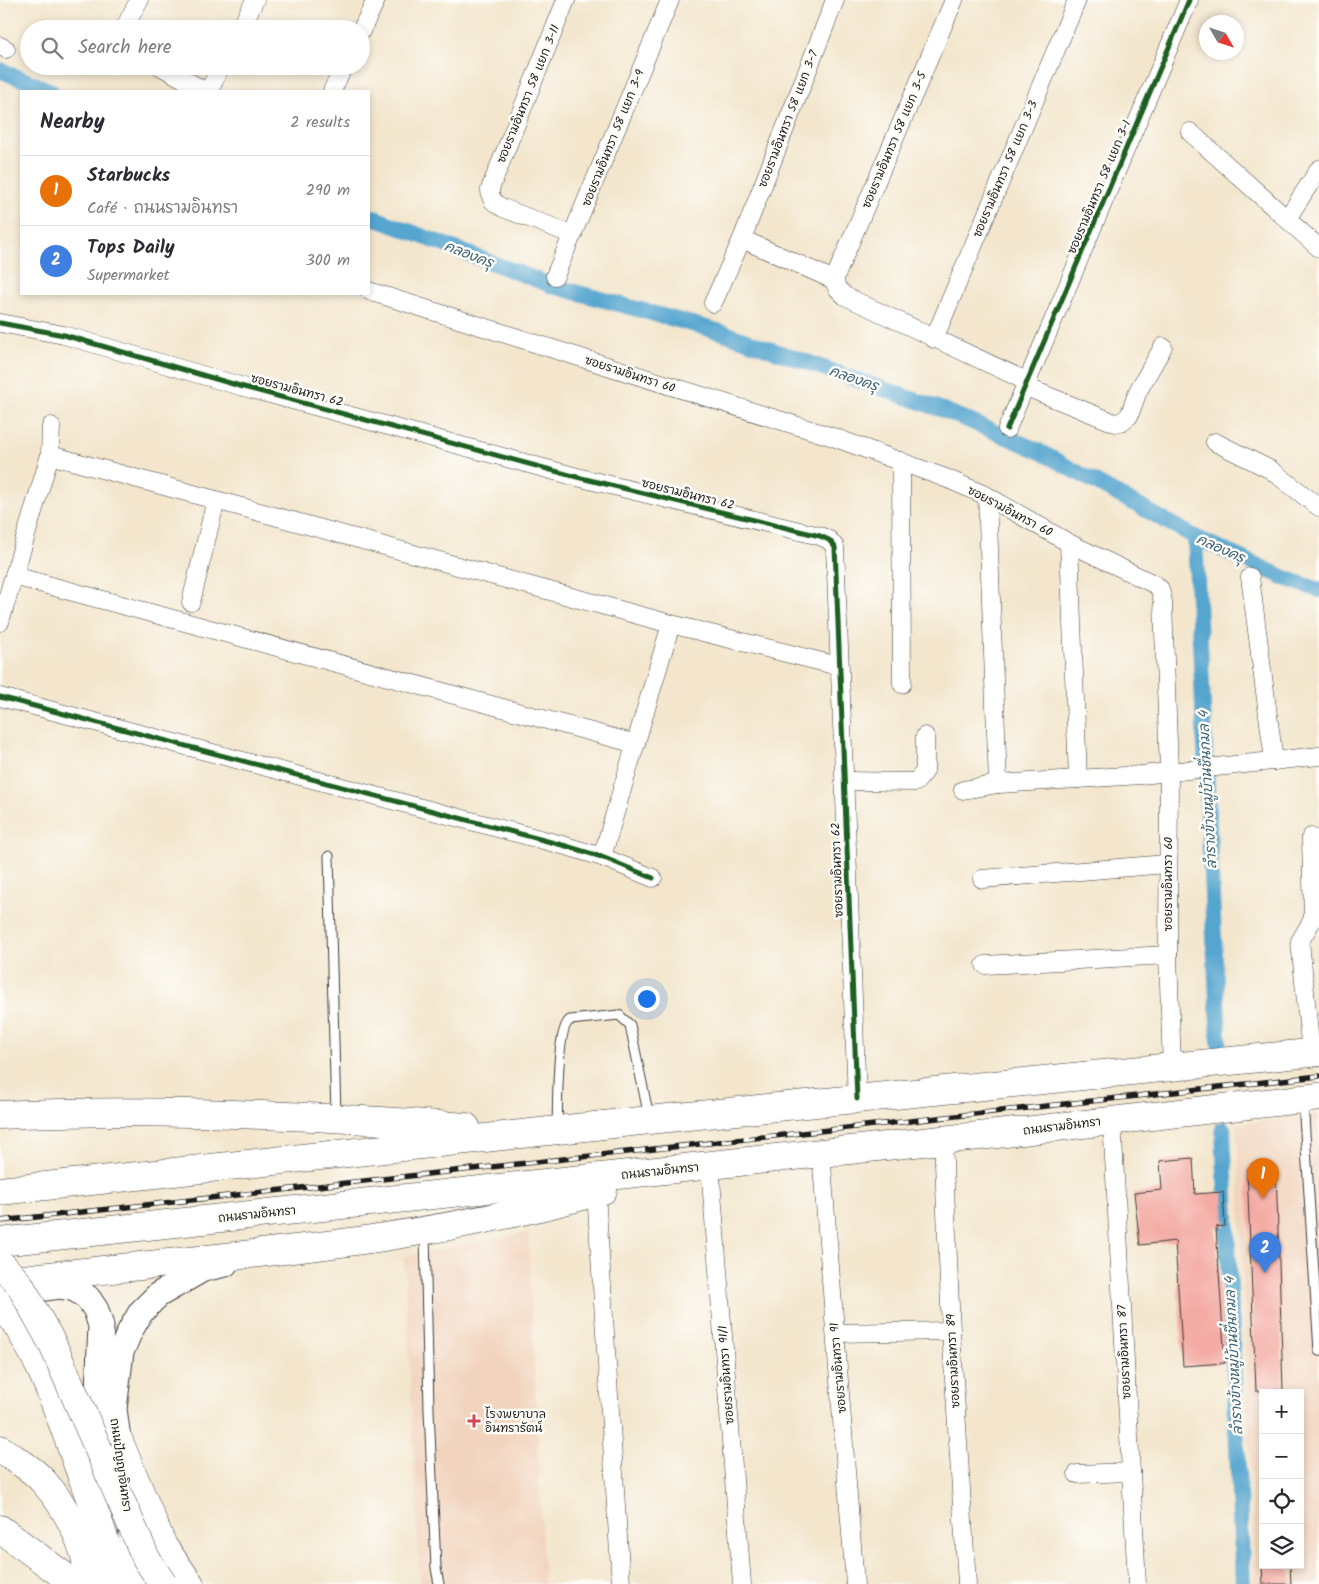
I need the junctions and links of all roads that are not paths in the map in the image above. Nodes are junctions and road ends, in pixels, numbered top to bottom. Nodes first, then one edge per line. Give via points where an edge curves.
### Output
1 (139, 0) edge
2 (255, 0) edge
3 (376, 0) edge
4 (566, 0) edge
5 (670, 0) edge
6 (835, 0) edge
7 (954, 0) edge
8 (1077, 0) edge
9 (1189, 0) edge
10 (129, 20) edge
11 (245, 20) edge
12 (366, 20) edge
13 (177, 75) edge
14 (217, 75) edge
15 (340, 75) edge
16 (205, 90) edge
17 (208, 90) edge
18 (332, 90) edge
19 (1190, 132) dead end
20 (1319, 169) edge
21 (1287, 220) junction
22 (573, 234) junction
23 (742, 239) junction
24 (1319, 248) edge
25 (555, 276) dead end
26 (834, 280) junction
27 (370, 291) edge
28 (713, 303) dead end
29 (0, 323) edge
30 (934, 339) junction
31 (1163, 347) dead end
32 (1027, 385) junction
33 (51, 426) dead end
34 (1007, 428) dead end
35 (1215, 442) dead end
36 (50, 455) junction
37 (902, 461) junction
38 (987, 496) junction
39 (216, 500) junction
40 (1319, 507) edge
41 (1069, 543) junction
42 (14, 576) junction
43 (1250, 577) dead end
44 (191, 602) dead end
45 (0, 622) edge
46 (671, 624) junction
47 (838, 666) junction
48 (902, 684) dead end
49 (0, 697) edge
50 (926, 736) dead end
51 (636, 744) junction
52 (1319, 756) edge
53 (1274, 761) junction
54 (1169, 771) junction
55 (1078, 779) junction
56 (844, 781) junction
57 (998, 784) junction
58 (963, 790) dead end
59 (1311, 837) dead end
60 (330, 856) dead end
61 (602, 857) junction
62 (1168, 864) junction
63 (653, 878) dead end
64 (982, 879) dead end
65 (1168, 955) junction
66 (984, 965) dead end
67 (1315, 1053) edge
68 (1172, 1068) junction
69 (1311, 1098) edge
70 (857, 1099) junction
71 (0, 1115) edge
72 (336, 1119) junction
73 (649, 1120) junction
74 (1112, 1120) junction
75 (557, 1130) junction
76 (530, 1133) junction
77 (943, 1139) junction
78 (821, 1153) junction
79 (710, 1166) junction
80 (674, 1169) junction
81 (0, 1191) edge
82 (596, 1192) junction
83 (424, 1230) junction
84 (0, 1242) edge
85 (266, 1253) junction
86 (0, 1263) edge
87 (0, 1282) edge
88 (0, 1294) edge
89 (0, 1302) edge
90 (951, 1331) junction
91 (836, 1333) junction
92 (1319, 1351) edge
93 (118, 1439) junction
94 (0, 1449) edge
95 (1131, 1472) junction
96 (1077, 1474) dead end
97 (126, 1502) junction
98 (0, 1529) edge
99 (75, 1584) edge
100 (88, 1584) edge
101 (115, 1584) edge
102 (139, 1584) edge
103 (163, 1584) edge
104 (190, 1584) edge
105 (439, 1584) edge
106 (621, 1584) edge
107 (742, 1584) edge
108 (855, 1584) edge
109 (967, 1584) edge
110 (1137, 1584) edge

1 - 10 street
2 - 11 street
3 - 12 street
4 - 22 street, ซอยรามอินทรา 58 แยก 3-11 via 490,189 490,196 495,204
5 - 22 street, ซอยรามอินทรา 58 แยก 3-9
6 - 23 street, ซอยรามอินทรา 58 แยก 3-7
7 - 26 street, ซอยรามอินทรา 58 แยก 3-5
8 - 30 street, ซอยรามอินทรา 58 แยก 3-3
9 - 32 street, ซอยรามอินทรา 58 แยก 3-1
13 - 16 street
14 - 17 street
15 - 18 street
19 - 21 street
20 - 21 street
21 - 24 street
22 - 25 street, ซอยรามอินทรา 58 แยก 3-9
23 - 26 street
23 - 28 street, ซอยรามอินทรา 58 แยก 3-7
26 - 30 street via 845,296
27 - 37 street, ซอยรามอินทรา 60
29 - 47 street, ซอยรามอินทรา 62 via 56,333 577,477 820,536 835,547
30 - 32 street
31 - 32 street via 1138,391 1129,416 1121,422 1115,423
32 - 34 street, ซอยรามอินทรา 58 แยก 3-1
33 - 36 street
35 - 40 street via 1272,470
36 - 39 street
36 - 42 street
37 - 38 street, ซอยรามอินทรา 60
37 - 48 street
38 - 41 street, ซอยรามอินทรา 60
38 - 57 street
39 - 44 street
39 - 46 street
41 - 54 street, ซอยรามอินทรา 60 via 1152,582 1160,589
41 - 55 street
42 - 45 street
42 - 51 street
43 - 53 street
46 - 47 street
46 - 51 street
47 - 56 street, ซอยรามอินทรา 62
49 - 61 street
50 - 56 street via 925,771 916,782
51 - 61 street
52 - 53 street
53 - 54 street
54 - 55 street
54 - 62 street, ซอยรามอินทรา 60
55 - 57 street
56 - 70 street, ซอยรามอินทรา 62
57 - 58 street
59 - 67 street via 1313,919 1300,941
60 - 72 lane
61 - 63 street
62 - 64 street
62 - 65 street, ซอยรามอินทรา 60
65 - 66 street
65 - 68 street, ซอยรามอินทรา 60
67 - 68 main road
68 - 70 main road
69 - 74 main road, ถนนรามอินทรา
69 - 92 lane
70 - 73 main road
71 - 72 main road via 157,1113
72 - 76 main road
73 - 75 main road
73 - 75 lane via 627,1021 620,1015 570,1020 563,1027 561,1043
74 - 77 main road, ถนนรามอินทรา
74 - 95 street, ซอยรามอินทรา 87
75 - 76 main road
76 - 81 main road
77 - 78 main road, ถนนรามอินทรา
77 - 90 street, ซอยรามอินทรา 89
78 - 79 main road, ถนนรามอินทรา
78 - 91 street, ซอยรามอินทรา 91
79 - 80 main road, ถนนรามอินทรา
79 - 107 street, ซอยรามอินทรา 91/1
80 - 82 main road
80 - 84 main road, ถนนรามอินทรา
82 - 83 main road
82 - 106 street
83 - 85 main road
83 - 105 lane via 429,1410
85 - 87 main road
85 - 93 main road, ถนนปัญญาอินทรา via 203,1269 158,1294 141,1312 121,1352 114,1409
86 - 103 main road, bridge via 20,1285 52,1343 142,1549
88 - 97 main road via 60,1286 75,1289 88,1298 96,1310 101,1326 97,1412 100,1443
89 - 101 main road via 29,1345 54,1400 110,1557
90 - 91 street
90 - 109 street, ซอยรามอินทรา 89
91 - 108 street, ซอยรามอินทรา 91
93 - 97 main road, ถนนปัญญาอินทรา
93 - 104 main road via 163,1546
94 - 100 main road via 42,1480 59,1502 84,1549
95 - 96 street
95 - 110 street, ซอยรามอินทรา 87
97 - 102 main road, ถนนปัญญาอินทรา
98 - 99 main road

